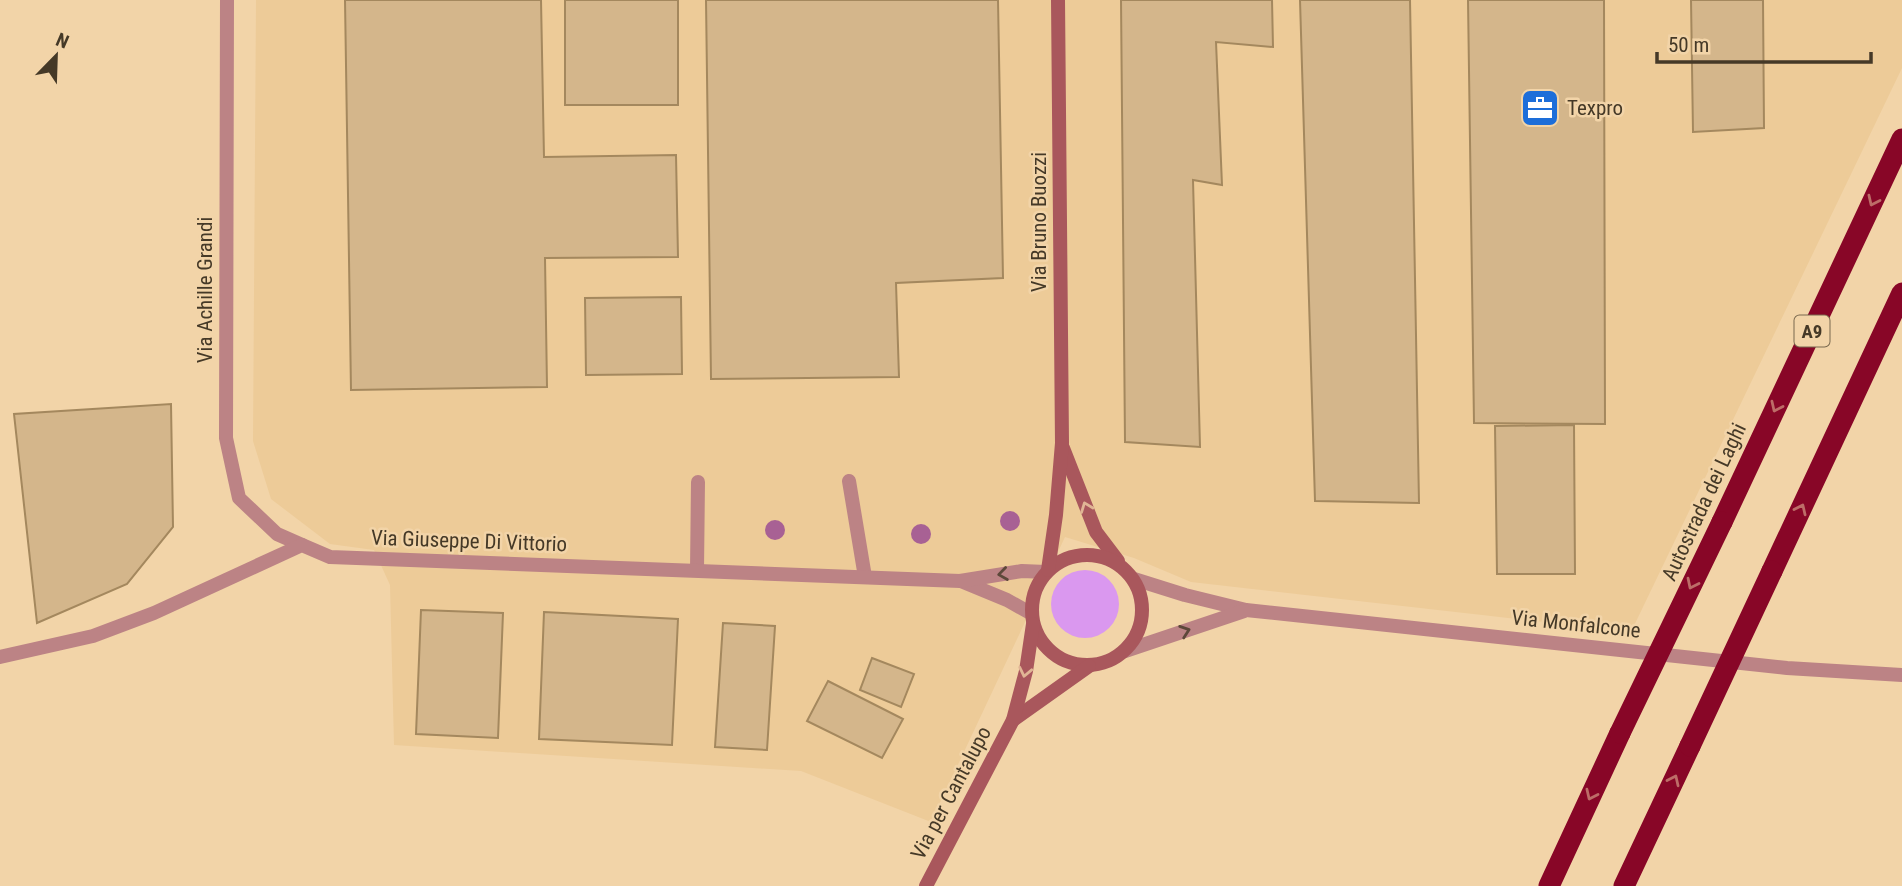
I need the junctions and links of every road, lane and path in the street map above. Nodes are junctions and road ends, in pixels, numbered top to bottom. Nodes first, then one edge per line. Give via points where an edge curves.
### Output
1 (227, 0) edge
2 (1058, 0) edge
3 (1902, 139) edge
4 (1902, 293) edge
5 (1062, 443) junction
6 (849, 481) dead end
7 (698, 482) dead end
8 (302, 545) junction
9 (1120, 565) junction
10 (697, 570) junction
11 (1047, 571) junction
12 (865, 577) junction
13 (1134, 579) junction
14 (960, 580) junction
15 (1246, 610) junction
16 (1032, 618) junction
17 (1125, 651) junction
18 (0, 657) edge
19 (1090, 666) junction
20 (1902, 675) edge
21 (1013, 720) junction
22 (926, 886) edge
23 (1549, 886) edge
24 (1624, 886) edge

1 - 8 street, Via Achille Grandi via 226,438 239,498 277,534
2 - 5 street, Via Bruno Buozzi
3 -> 23 highway, Autostrada dei Laghi / A9, bridge
24 -> 4 highway, bridge
9 -> 5 street, Via Bruno Buozzi via 1096,532
5 - 11 street, Via Bruno Buozzi
6 - 12 street
7 - 10 street
8 - 10 street, Via Giuseppe Di Vittorio via 330,557
8 - 18 street via 93,636
9 - 11 street via 1107,557 1075,555
9 - 13 street
10 - 12 street, Via Giuseppe Di Vittorio
11 -> 14 street, Via Giuseppe Di Vittorio
11 - 16 street via 1034,592
12 - 14 street, Via Giuseppe Di Vittorio
13 - 15 street, Via Monfalcone
13 - 17 street via 1141,594 1141,625
14 - 16 street, Via Giuseppe Di Vittorio via 1007,600
17 -> 15 street, Via Monfalcone
15 - 20 street, Via Monfalcone via 1787,668
16 - 19 street via 1041,640 1054,654
16 -> 21 street, Via per Cantalupo via 1026,671
17 - 19 street
19 - 21 street, Via per Cantalupo
21 - 22 street, Via per Cantalupo

